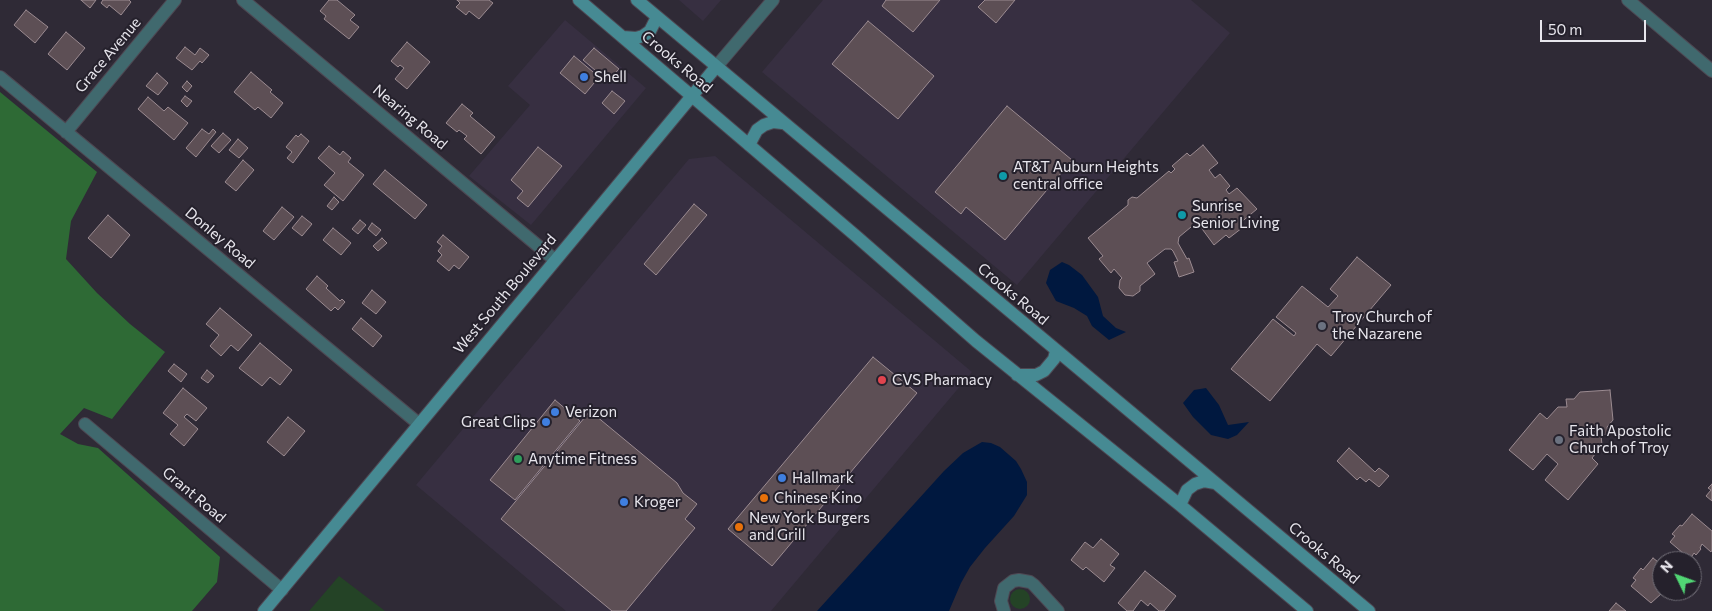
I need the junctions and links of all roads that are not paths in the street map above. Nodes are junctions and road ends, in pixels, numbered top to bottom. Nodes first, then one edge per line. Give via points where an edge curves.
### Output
1 (175, 0) edge
2 (243, 0) edge
3 (579, 0) edge
4 (637, 0) edge
5 (773, 0) edge
6 (1628, 0) edge
7 (658, 17) junction
8 (623, 37) junction
9 (716, 67) junction
10 (1712, 70) edge
11 (0, 77) edge
12 (692, 96) junction
13 (782, 122) junction
14 (66, 132) junction
15 (749, 145) junction
16 (555, 260) junction
17 (1056, 351) junction
18 (1017, 375) junction
19 (85, 424) dead end
20 (419, 424) junction
21 (1215, 482) junction
22 (1180, 505) junction
23 (282, 590) junction
24 (264, 611) edge
25 (1004, 611) edge
26 (1058, 611) edge
27 (1307, 611) edge
28 (1368, 611) edge

1 - 14 street, Grace Avenue
2 - 16 street, Nearing Road
3 - 8 main road, Crooks Road
4 - 7 main road, Crooks Road
5 - 9 street, West South Boulevard
6 - 10 street
7 - 8 main road via 643,36
7 - 9 main road, Crooks Road
8 - 12 main road, Crooks Road
9 - 12 main road, West South Boulevard
9 - 13 main road, Crooks Road
11 - 14 street, Donley Road
12 - 15 main road, Crooks Road
12 - 16 main road, West South Boulevard
13 - 15 main road via 764,125 757,130
13 - 17 main road, Crooks Road
14 - 20 street, Donley Road
15 - 18 main road, Crooks Road
16 - 20 main road, West South Boulevard
17 - 18 main road via 1050,366 1044,371 1036,375
17 - 21 main road, Crooks Road
18 - 22 main road, Crooks Road
19 - 23 street, Grant Road
20 - 23 main road, West South Boulevard
21 - 22 main road via 1195,484 1187,490
21 - 28 main road, Crooks Road
22 - 27 main road, Crooks Road
23 - 24 main road, West South Boulevard
25 - 26 street via 1001,601 1004,588 1013,581 1025,580 1034,585

